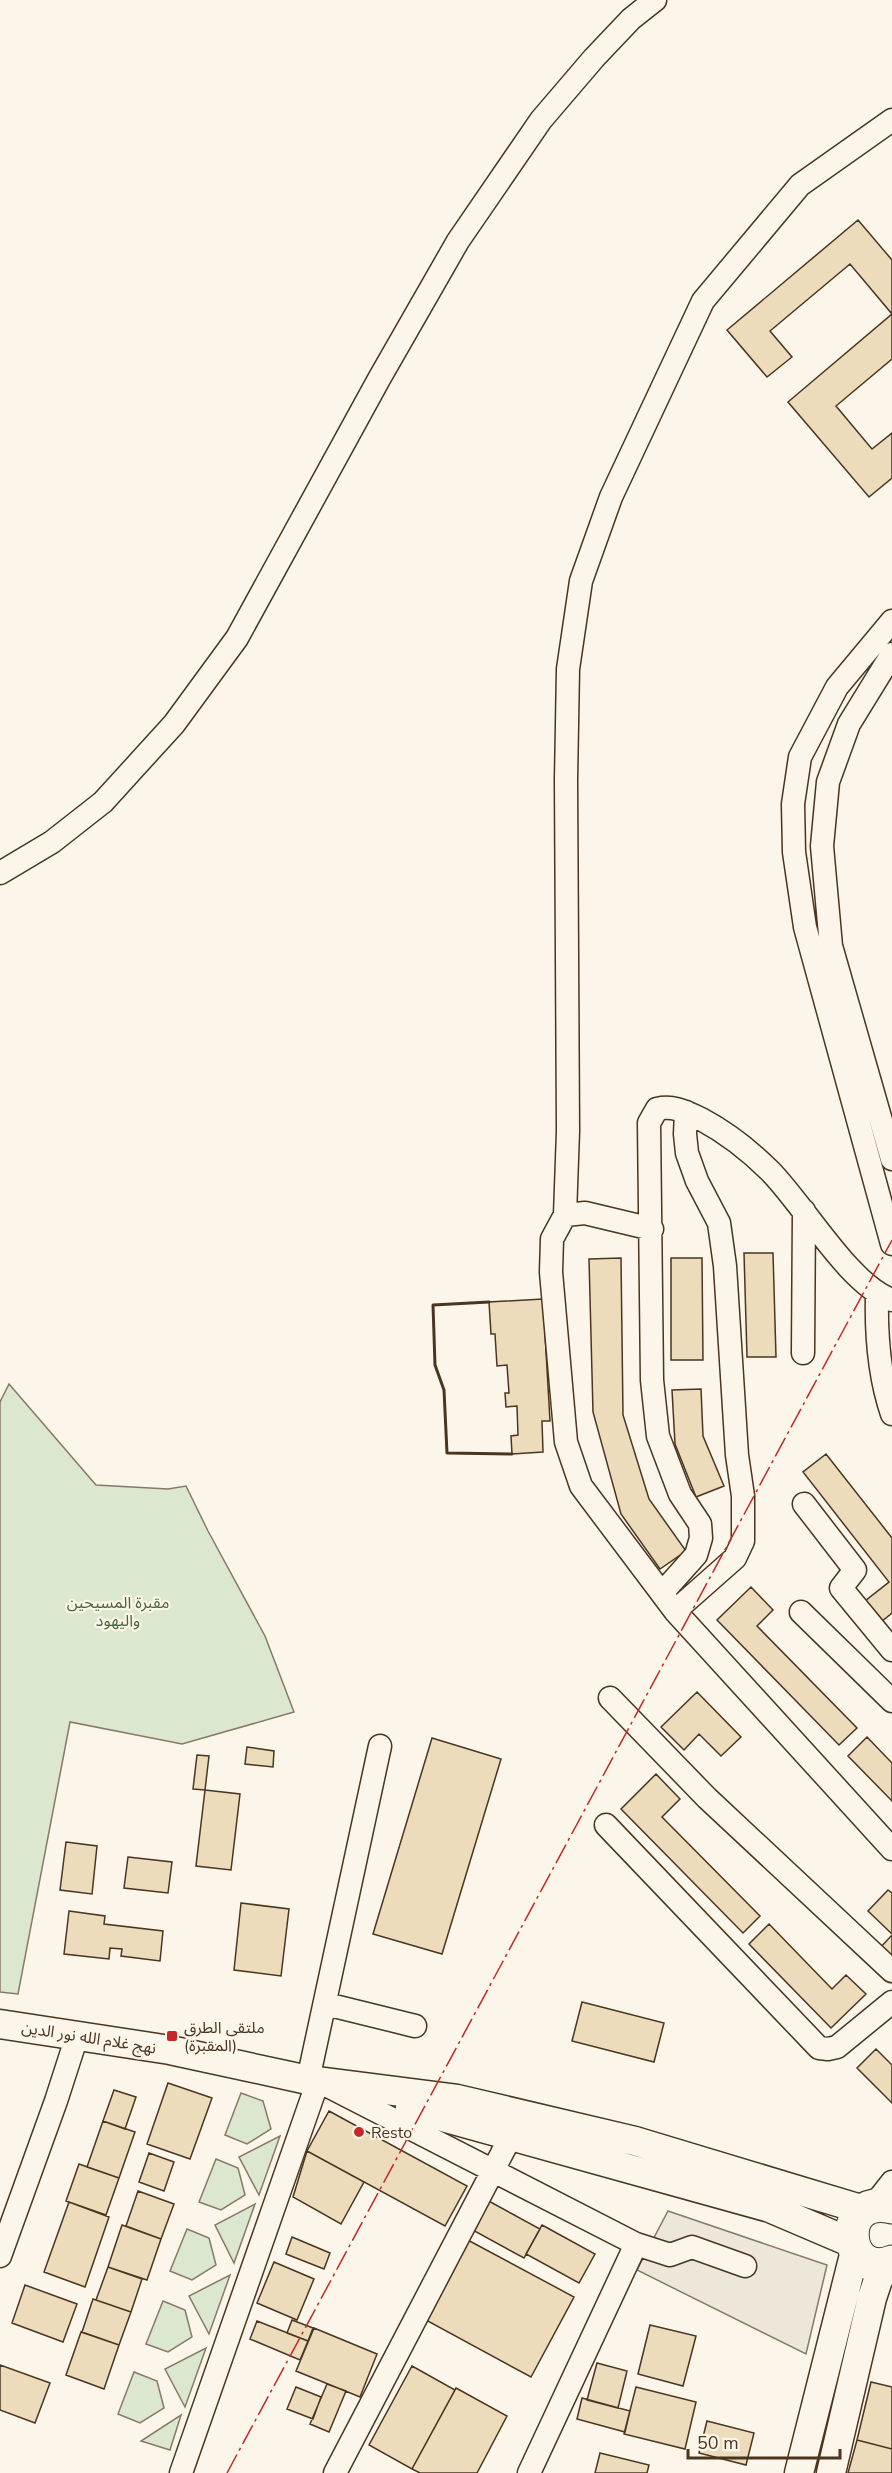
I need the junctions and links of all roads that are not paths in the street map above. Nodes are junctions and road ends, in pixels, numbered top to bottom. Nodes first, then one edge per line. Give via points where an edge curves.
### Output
1 (655, 0) edge
2 (892, 120) edge
3 (892, 621) edge
4 (892, 654) edge
5 (0, 873) edge
6 (686, 1112) junction
7 (892, 1159) edge
8 (804, 1211) junction
9 (565, 1215) junction
10 (652, 1229) junction
11 (892, 1244) edge
12 (885, 1297) edge
13 (803, 1353) dead end
14 (892, 1414) edge
15 (804, 1504) dead end
16 (668, 1602) junction
17 (801, 1612) dead end
18 (892, 1650) edge
19 (610, 1698) dead end
20 (892, 1701) edge
21 (380, 1746) dead end
22 (606, 1825) dead end
23 (892, 1849) edge
24 (892, 1971) edge
25 (892, 2002) edge
26 (326, 2004) junction
27 (0, 2024) edge
28 (415, 2026) dead end
29 (77, 2036) junction
30 (313, 2080) junction
31 (514, 2125) junction
32 (492, 2172) junction
33 (880, 2201) edge
34 (636, 2244) junction
35 (854, 2247) junction
36 (0, 2256) edge
37 (890, 2263) edge
38 (745, 2266) dead end
39 (181, 2473) edge
40 (335, 2473) edge
41 (529, 2473) edge
42 (800, 2473) edge
43 (831, 2473) edge

1 - 5 street via 594,58 541,120 458,241 237,638 174,724 103,802 52,842
2 - 9 street via 800,185 703,301 611,497 581,581 568,680
3 - 11 street via 837,687 800,757 793,804 794,852 805,927
4 - 7 street via 849,724 828,782 822,846 831,946
6 - 8 street via 727,1133 771,1171
6 - 10 street via 668,1106 657,1109 650,1123
6 - 16 street via 687,1153 719,1223 725,1266 743,1541 735,1558
8 - 12 street via 852,1270
8 - 13 street
9 - 10 street via 585,1213
9 - 16 street via 552,1239 551,1272 567,1442 582,1486
10 - 16 street via 652,1380 658,1436 680,1494 700,1524 701,1538 696,1555
12 - 14 street via 877,1333 884,1390
15 - 18 street via 855,1570 841,1588
16 - 23 street
17 - 20 street
19 - 24 street via 707,1798
21 - 26 street
22 - 25 street via 819,2048 837,2047
26 - 28 street
26 - 30 street
27 - 29 main road, نهج غلام الله نور الدين
29 - 30 main road, نهج غلام الله نور الدين via 170,2050
29 - 36 street
30 - 31 main road, نهج غلام الله نور الدين
30 - 32 street
30 - 39 street
31 - 32 street
31 - 33 main road via 635,2142
31 - 35 main road via 770,2208
32 - 34 street
32 - 40 street
33 - 35 highway via 853,2224
34 - 38 street via 670,2255 692,2247
34 - 41 street
35 - 37 highway via 870,2263
35 - 42 main road
37 - 43 main road via 872,2298

